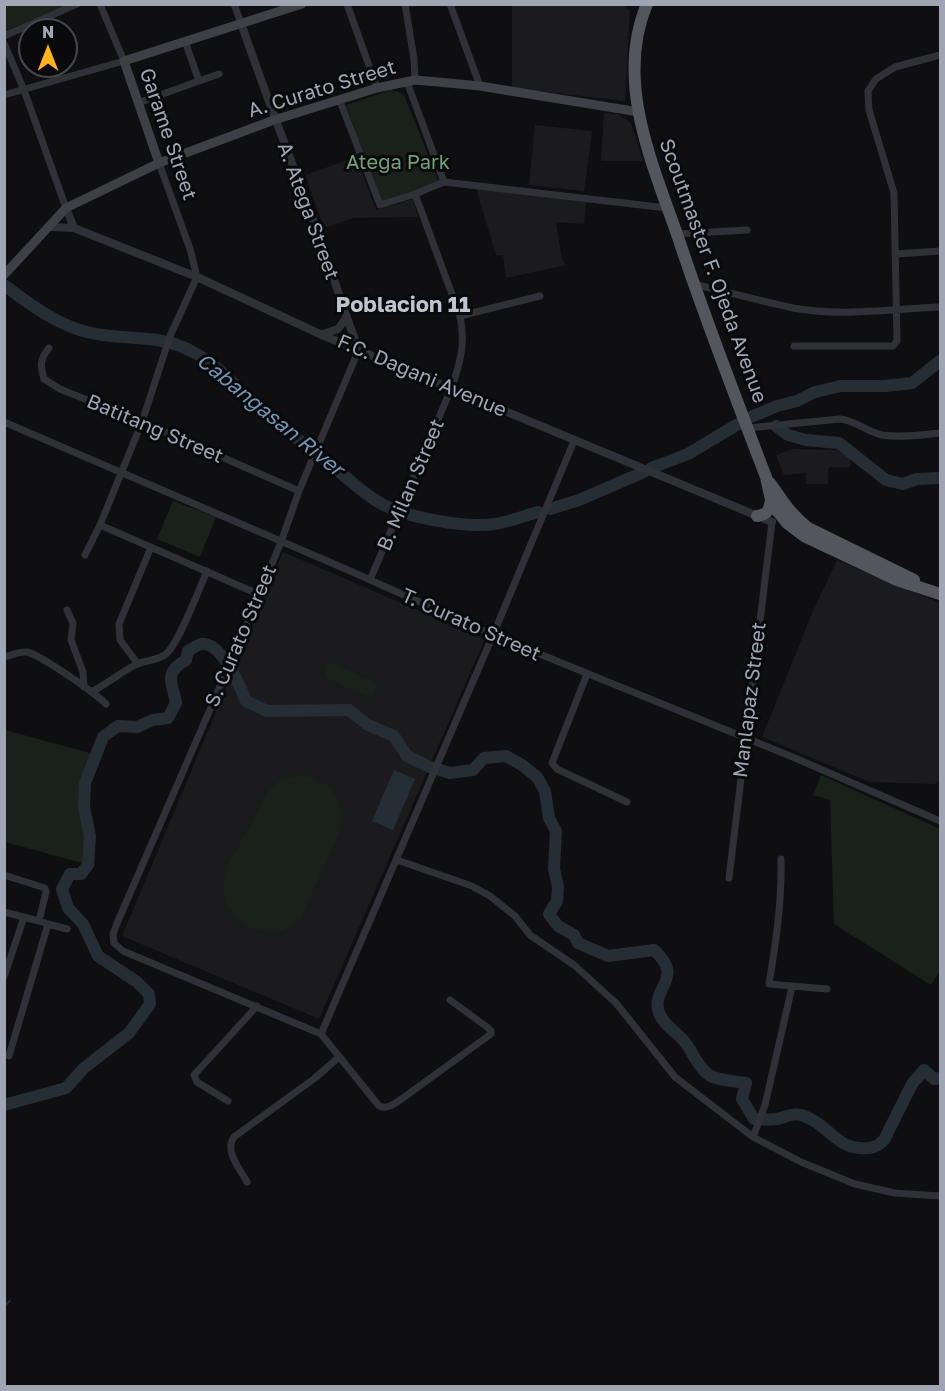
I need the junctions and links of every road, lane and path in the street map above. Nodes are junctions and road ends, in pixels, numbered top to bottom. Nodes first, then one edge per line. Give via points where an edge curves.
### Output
1 (77, 4) edge
2 (100, 4) edge
3 (234, 4) edge
4 (302, 4) edge
5 (347, 4) edge
6 (405, 4) edge
7 (450, 4) edge
8 (647, 4) edge
9 (241, 23) junction
10 (4, 36) edge
11 (185, 41) junction
12 (4, 44) edge
13 (940, 55) edge
14 (124, 61) junction
15 (219, 74) dead end
16 (199, 81) junction
17 (411, 81) junction
18 (480, 86) junction
19 (377, 88) junction
20 (24, 90) junction
21 (4, 95) edge
22 (340, 101) junction
23 (138, 103) junction
24 (639, 112) junction
25 (274, 120) junction
26 (159, 163) junction
27 (444, 182) junction
28 (415, 194) junction
29 (66, 208) junction
30 (667, 208) junction
31 (50, 227) junction
32 (74, 228) junction
33 (747, 230) dead end
34 (677, 234) junction
35 (940, 251) edge
36 (896, 254) junction
37 (4, 275) edge
38 (197, 277) junction
39 (694, 284) junction
40 (540, 296) dead end
41 (940, 307) edge
42 (897, 311) junction
43 (460, 316) junction
44 (346, 318) junction
45 (322, 334) junction
46 (794, 346) dead end
47 (49, 348) dead end
48 (359, 349) junction
49 (451, 389) junction
50 (4, 422) edge
51 (142, 422) junction
52 (748, 428) junction
53 (940, 433) edge
54 (574, 441) junction
55 (122, 472) junction
56 (766, 477) junction
57 (299, 490) junction
58 (771, 500) junction
59 (757, 516) junction
60 (772, 522) junction
61 (100, 525) junction
62 (804, 536) junction
63 (281, 542) junction
64 (152, 548) junction
65 (85, 555) dead end
66 (207, 571) junction
67 (370, 580) junction
68 (936, 592) edge
69 (258, 594) junction
70 (67, 610) dead end
71 (493, 636) junction
72 (4, 657) edge
73 (138, 664) junction
74 (587, 674) junction
75 (84, 687) junction
76 (91, 692) junction
77 (106, 704) dead end
78 (745, 739) junction
79 (627, 802) dead end
80 (940, 821) edge
81 (781, 859) dead end
82 (397, 860) junction
83 (4, 875) edge
84 (729, 878) dead end
85 (4, 912) edge
86 (24, 917) junction
87 (39, 921) junction
88 (48, 924) junction
89 (67, 929) dead end
90 (4, 977) edge
91 (792, 987) junction
92 (827, 989) dead end
93 (450, 1000) dead end
94 (257, 1006) junction
95 (321, 1034) junction
96 (9, 1056) dead end
97 (339, 1057) junction
98 (228, 1101) dead end
99 (753, 1137) junction
100 (247, 1182) dead end
101 (940, 1196) edge

1 - 10 street
2 - 14 street, Garame Street
3 - 9 street, A. Atega Street
4 - 9 main road
5 - 19 street
6 - 17 street via 414,59
7 - 18 street
8 - 24 highway, Scoutmaster F. Ojeda Avenue via 637,39
9 - 11 main road
9 - 25 street, A. Atega Street
11 - 14 main road
11 - 16 street
12 - 20 street
13 - 36 street via 895,67 876,79 868,91 869,110 894,193
14 - 20 street
14 - 23 main road, Garame Street
15 - 16 street
16 - 23 street
17 - 18 main road, A. Curato Street
17 - 19 main road, A. Curato Street
17 - 27 street
18 - 24 main road, A. Curato Street
19 - 22 main road, A. Curato Street
20 - 21 street
20 - 29 street
22 - 25 main road, A. Curato Street
22 - 28 street via 378,203 383,205
23 - 26 main road, Garame Street
24 - 30 highway, Scoutmaster F. Ojeda Avenue
25 - 26 main road, A. Curato Street
25 - 44 street, A. Atega Street
26 - 29 main road, A. Curato Street
26 - 38 street, Garame Street
27 - 28 street
27 - 30 street
28 - 43 street, B. Milan Street
29 - 31 main road
29 - 32 street
30 - 34 highway, Scoutmaster F. Ojeda Avenue
31 - 32 street, F.C. Dagani Avenue
31 - 37 main road
32 - 38 street, F.C. Dagani Avenue
33 - 34 street
34 - 39 highway, Scoutmaster F. Ojeda Avenue
35 - 36 street
36 - 42 street
38 - 45 street, F.C. Dagani Avenue
38 - 51 street via 170,336
39 - 42 street via 794,308
39 - 52 highway, Scoutmaster F. Ojeda Avenue
40 - 43 street
41 - 42 street
42 - 46 street via 897,338 893,346
43 - 49 street, B. Milan Street via 463,346
44 - 45 street via 338,329
44 - 48 street, A. Atega Street
45 - 48 street, F.C. Dagani Avenue
47 - 51 street, Batitang Street via 41,357 44,379
48 - 49 street, F.C. Dagani Avenue
48 - 57 street, S. Curato Street
49 - 54 street, F.C. Dagani Avenue
49 - 67 street, B. Milan Street
50 - 55 street, T. Curato Street
51 - 55 street
51 - 57 street, Batitang Street
52 - 53 street via 840,419 880,435
52 - 56 highway, Scoutmaster F. Ojeda Avenue
54 - 59 street, F.C. Dagani Avenue
54 - 71 street
55 - 61 street
55 - 63 street, T. Curato Street
56 - 58 highway, Scoutmaster F. Ojeda Avenue
56 - 68 highway, Scoutmaster F. Ojeda Avenue via 786,508 808,528
57 - 63 street, S. Curato Street
58 - 59 highway via 769,511
58 - 62 highway, Scoutmaster F. Ojeda Avenue via 787,523
59 - 60 street, F.C. Dagani Avenue
60 - 62 highway
60 - 78 street, Manlapaz Street
61 - 64 street
61 - 65 street
62 - 68 highway, Scoutmaster F. Ojeda Avenue via 897,580
63 - 67 street, T. Curato Street
63 - 69 street, S. Curato Street
64 - 66 street
64 - 73 street via 119,624 120,640
66 - 69 street
66 - 73 street via 167,654
67 - 71 street, T. Curato Street
69 - 94 street, S. Curato Street via 113,934 116,947
70 - 75 street via 73,623 70,640 83,672
71 - 74 street, T. Curato Street
71 - 82 street
72 - 75 street via 29,653
73 - 76 street
74 - 78 street, T. Curato Street
74 - 79 street via 552,763 556,769
75 - 76 street
76 - 77 street
78 - 80 street, T. Curato Street
78 - 84 street, Manlapaz Street
81 - 91 street via 779,923 769,984
82 - 95 street
82 - 99 street via 490,896 515,916 530,935 574,965 616,1003 675,1077
83 - 87 street via 45,888
85 - 86 street
86 - 87 street
86 - 90 street
87 - 88 street
88 - 89 street
88 - 96 street
91 - 92 street
91 - 99 street via 778,1056
93 - 97 street via 491,1034 388,1107 379,1106
94 - 95 street
94 - 98 street via 194,1075 197,1082
95 - 97 street
97 - 100 street via 234,1137 231,1151
99 - 101 street via 855,1184 895,1193

